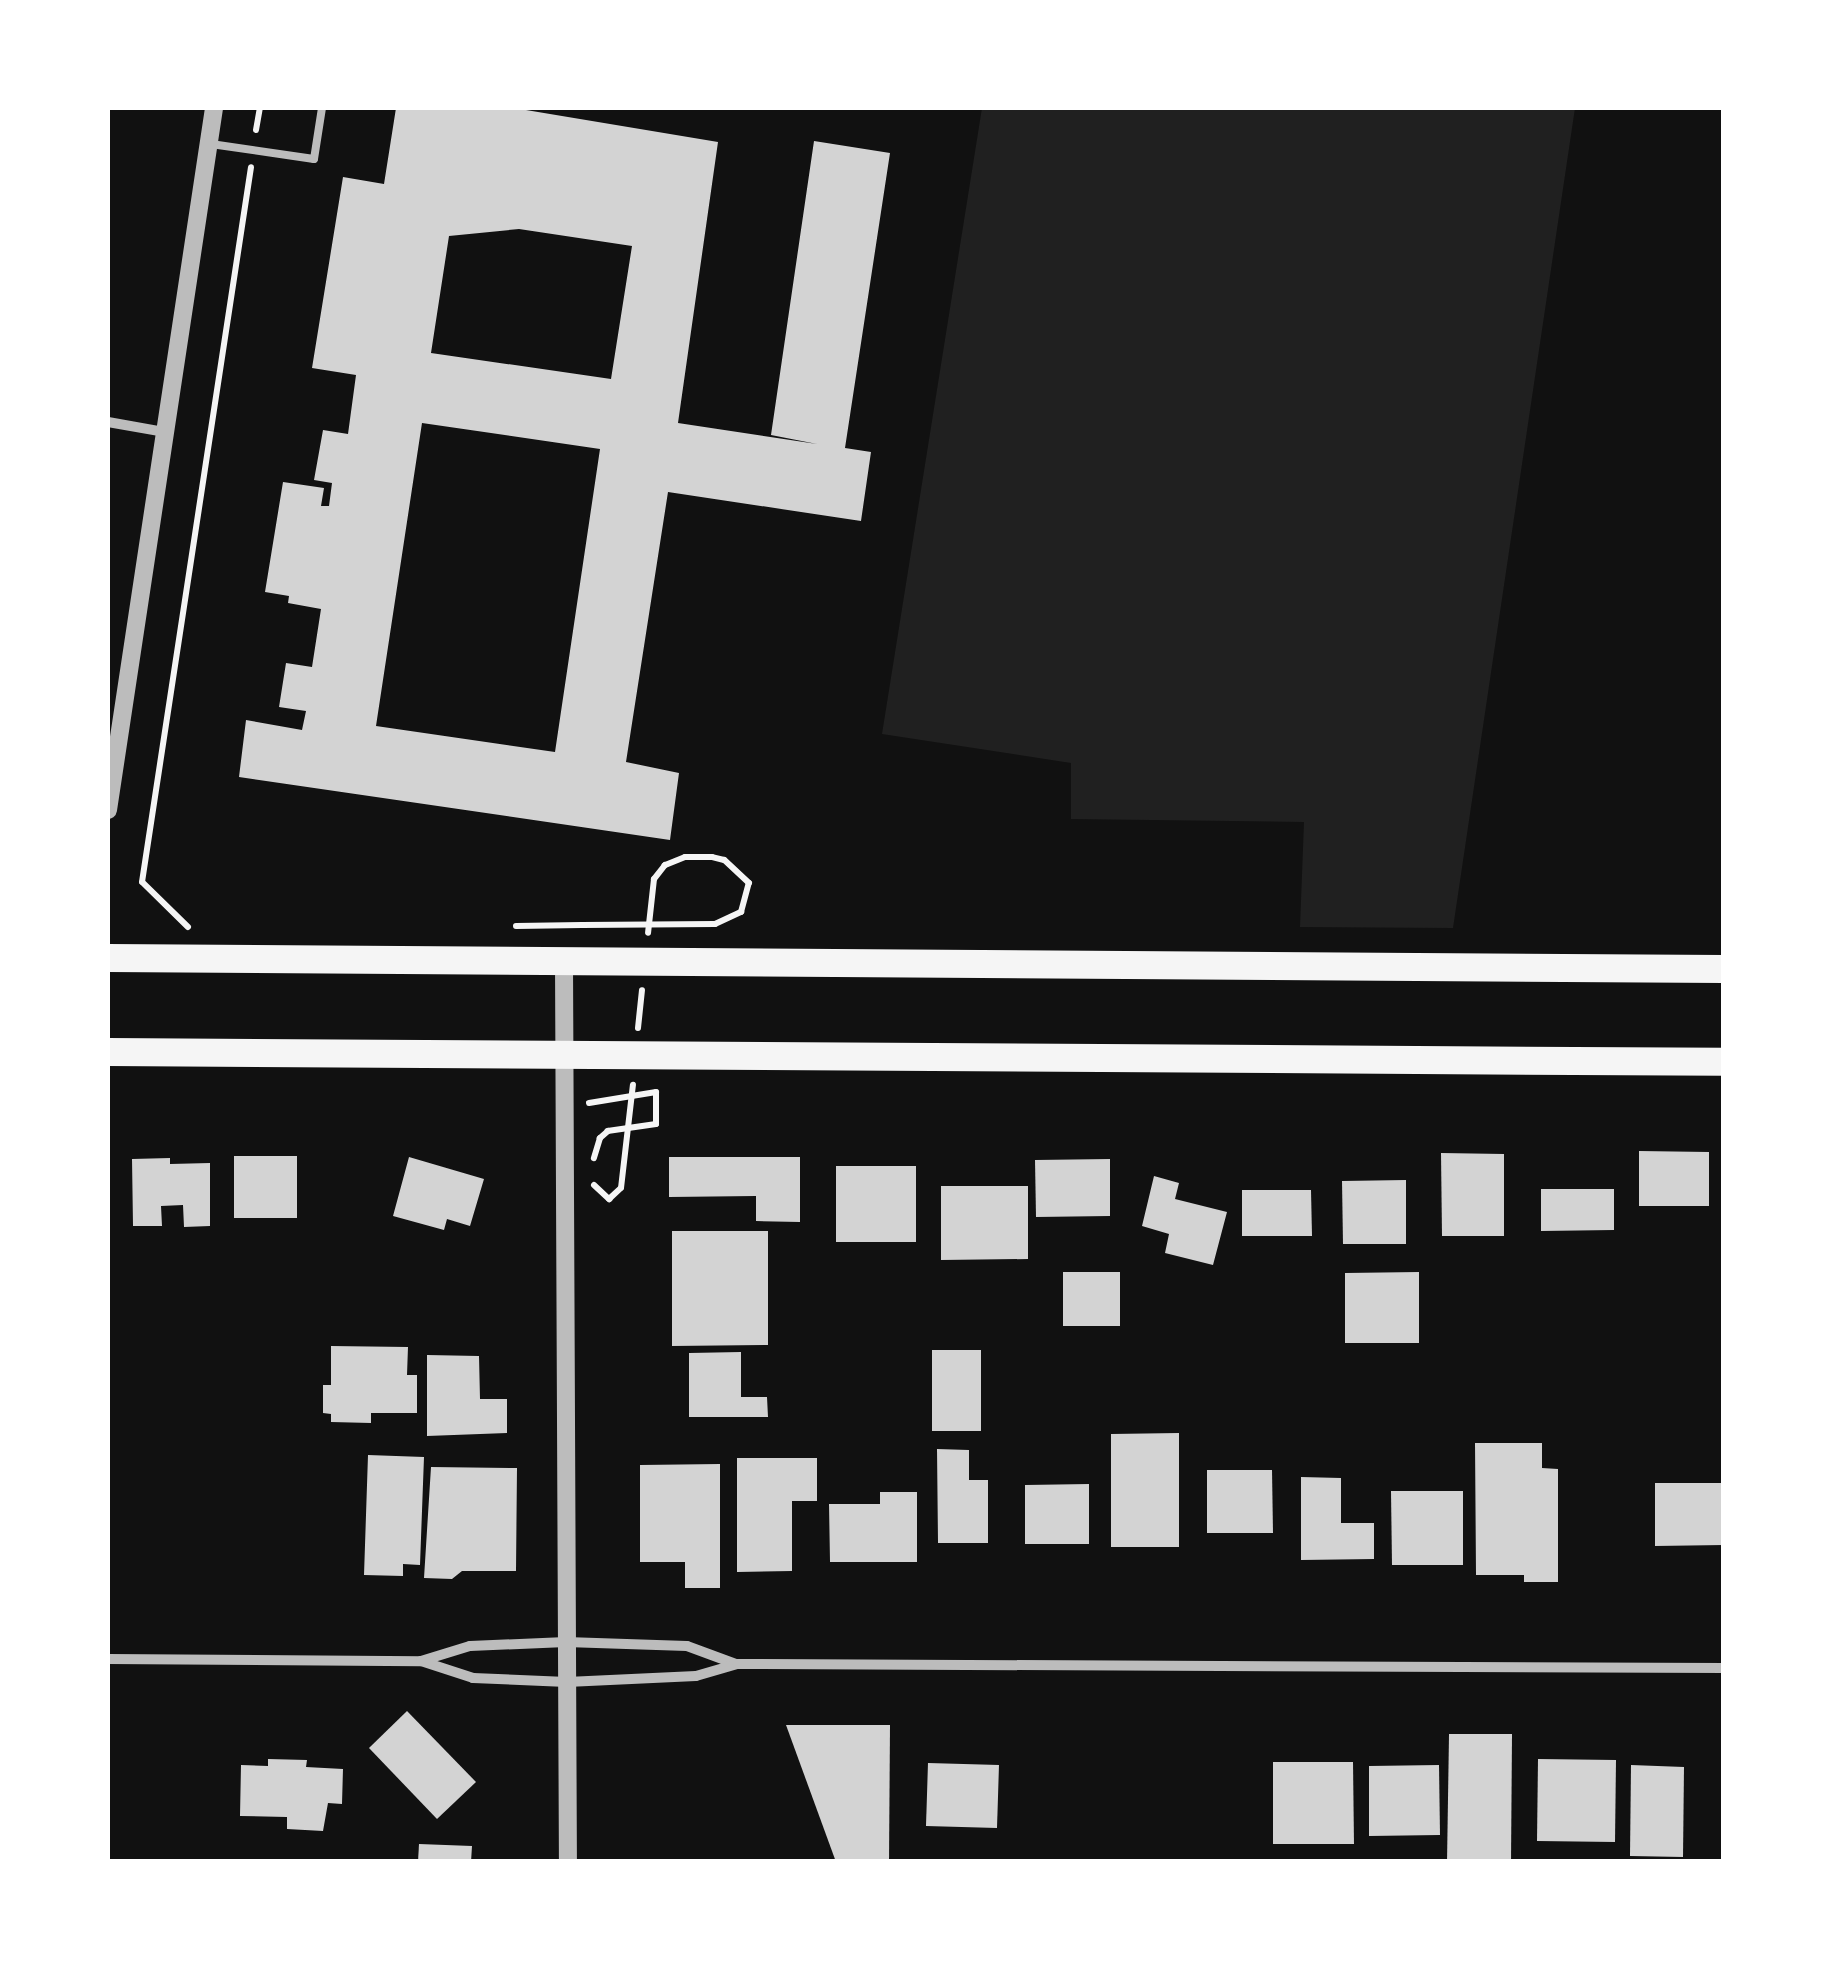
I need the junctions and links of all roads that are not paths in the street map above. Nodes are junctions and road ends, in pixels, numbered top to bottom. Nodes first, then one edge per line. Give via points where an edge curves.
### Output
1 (214, 108) edge
2 (322, 108) edge
3 (208, 143) junction
4 (108, 422) edge
5 (165, 432) junction
6 (108, 810) edge
7 (108, 958) edge
8 (564, 962) junction
9 (1724, 969) edge
10 (108, 1052) edge
11 (562, 1057) junction
12 (1724, 1062) edge
13 (566, 1642) junction
14 (108, 1659) edge
15 (421, 1661) junction
16 (737, 1664) junction
17 (1724, 1668) edge
18 (567, 1682) junction
19 (568, 1862) edge

1 - 3 street
2 - 3 lane via 314,159
3 - 5 street
4 - 5 street
5 - 6 street
7 - 8 highway
8 - 9 highway
8 - 11 street
10 - 11 highway
11 - 12 highway
11 - 13 street
13 - 15 street via 470,1646
13 - 16 street via 687,1646
13 - 18 street
14 - 15 street
15 - 18 street via 473,1678
16 - 17 street
16 - 18 street via 696,1676
18 - 19 street

